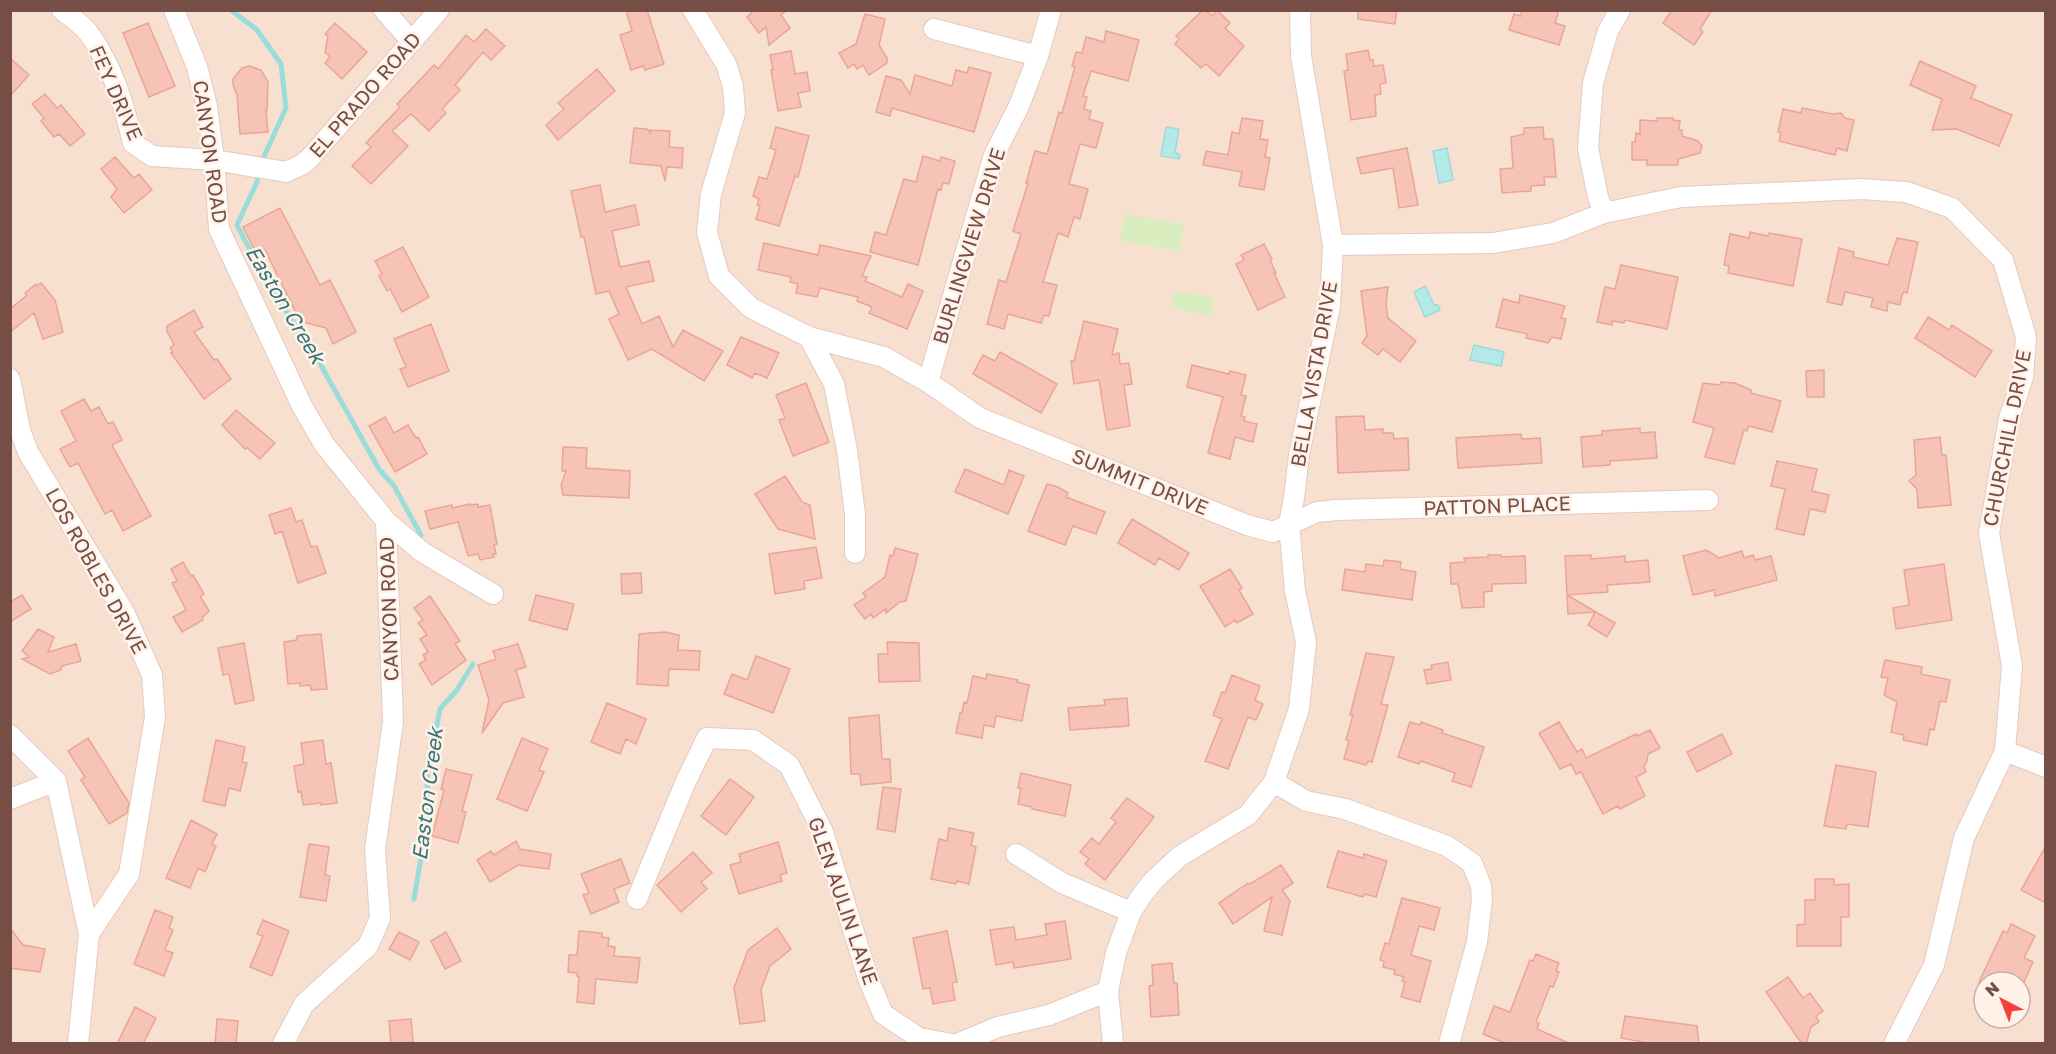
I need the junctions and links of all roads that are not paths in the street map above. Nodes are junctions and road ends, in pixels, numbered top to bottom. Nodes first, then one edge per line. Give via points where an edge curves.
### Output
1 (62, 10) edge
2 (174, 10) edge
3 (384, 10) edge
4 (439, 10) edge
5 (693, 10) edge
6 (1051, 10) edge
7 (1300, 10) edge
8 (1620, 10) edge
9 (934, 29) dead end
10 (412, 42) junction
11 (1038, 56) junction
12 (214, 160) junction
13 (1604, 213) junction
14 (1333, 245) junction
15 (809, 337) junction
16 (10, 379) edge
17 (928, 382) junction
18 (1708, 500) dead end
19 (386, 521) junction
20 (1289, 524) junction
21 (855, 553) dead end
22 (493, 594) dead end
23 (10, 735) edge
24 (2005, 751) junction
25 (2046, 767) edge
26 (56, 782) junction
27 (1274, 782) junction
28 (10, 799) edge
29 (1016, 854) dead end
30 (637, 899) dead end
31 (1131, 912) junction
32 (89, 934) junction
33 (1108, 991) junction
34 (78, 1044) edge
35 (283, 1044) edge
36 (952, 1044) edge
37 (957, 1044) edge
38 (1113, 1044) edge
39 (1449, 1044) edge
40 (1894, 1044) edge

1 - 12 street, FEY DRIVE via 89,33 113,78 133,143 152,156
2 - 12 street, CANYON ROAD via 197,67
3 - 10 street
4 - 10 street, EL PRADO ROAD
5 - 15 street, SUMMIT DRIVE via 726,64 733,86 735,113 711,194 706,232 719,276 751,308
6 - 11 street, BURLINGVIEW DRIVE
7 - 14 street, BELLA VISTA DRIVE via 1301,56
8 - 13 street via 1608,31 1593,83 1588,148
9 - 11 street
10 - 12 street, EL PRADO ROAD via 302,165 286,172
11 - 17 street, BURLINGVIEW DRIVE via 994,155
12 - 19 street, CANYON ROAD via 219,229 302,406 324,444
13 - 14 street, CHURCHILL DRIVE via 1553,233 1493,243
13 - 24 street, CHURCHILL DRIVE via 1681,197 1861,189 1906,192 1952,208 2003,260 2026,337 2023,377 2009,419 1989,533 2012,666
14 - 20 street, BELLA VISTA DRIVE via 1330,306
15 - 17 street, SUMMIT DRIVE via 884,357
15 - 21 street via 834,384 847,450
16 - 32 street, LOS ROBLES DRIVE via 28,452 125,615 152,675 155,717 129,874
17 - 20 street, SUMMIT DRIVE via 980,418 1247,525 1273,532
18 - 20 street, PATTON PLACE via 1336,510 1317,512
19 - 22 street via 422,552
19 - 35 street, CANYON ROAD via 393,722 375,849 380,918 368,946 304,1004
20 - 27 street via 1295,591 1306,642 1299,709
23 - 26 street
24 - 25 street
24 - 40 street, CHURCHILL DRIVE via 1964,838 1934,965
26 - 28 street
26 - 32 street
27 - 31 street via 1248,815 1165,868
27 - 39 street via 1306,801 1345,809 1447,846 1472,863 1481,886 1477,942
29 - 31 street via 1062,883
30 - 36 street, GLEN AULIN LANE via 707,738 753,740 789,765 823,832 883,1014 919,1038
31 - 33 street
32 - 34 street
33 - 37 street via 1049,1015 998,1027
33 - 38 street

